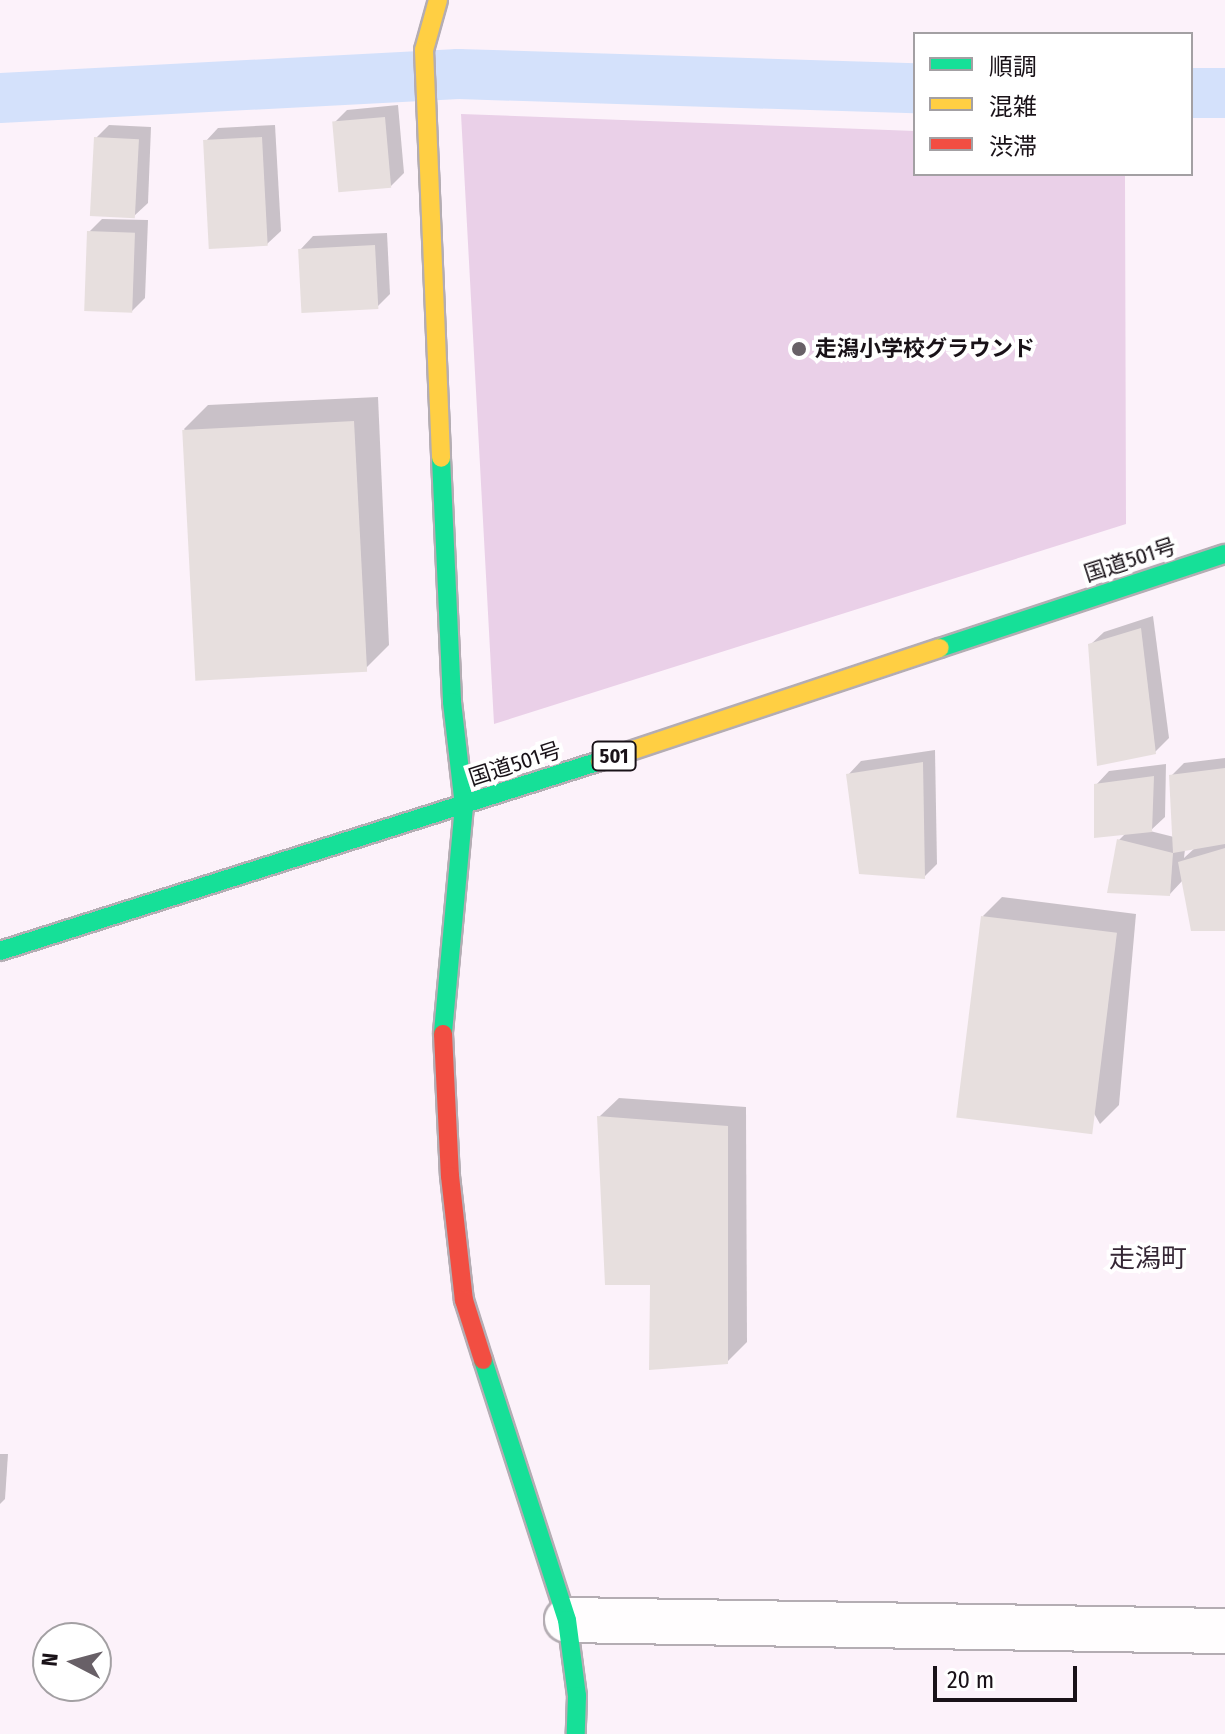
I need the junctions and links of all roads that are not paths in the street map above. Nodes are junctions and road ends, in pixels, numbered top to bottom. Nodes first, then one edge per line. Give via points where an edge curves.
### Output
1 (438, 0) edge
2 (1225, 554) edge
3 (464, 806) junction
4 (0, 951) edge
5 (567, 1620) junction
6 (1225, 1631) edge
7 (576, 1734) edge

1 - 3 main road via 424,50 425,98 452,702
2 - 3 main road, 国道501号 / 501
3 - 4 main road, 国道501号 / 501
3 - 5 main road via 443,1025 450,1176 464,1300
5 - 6 street
5 - 7 main road

